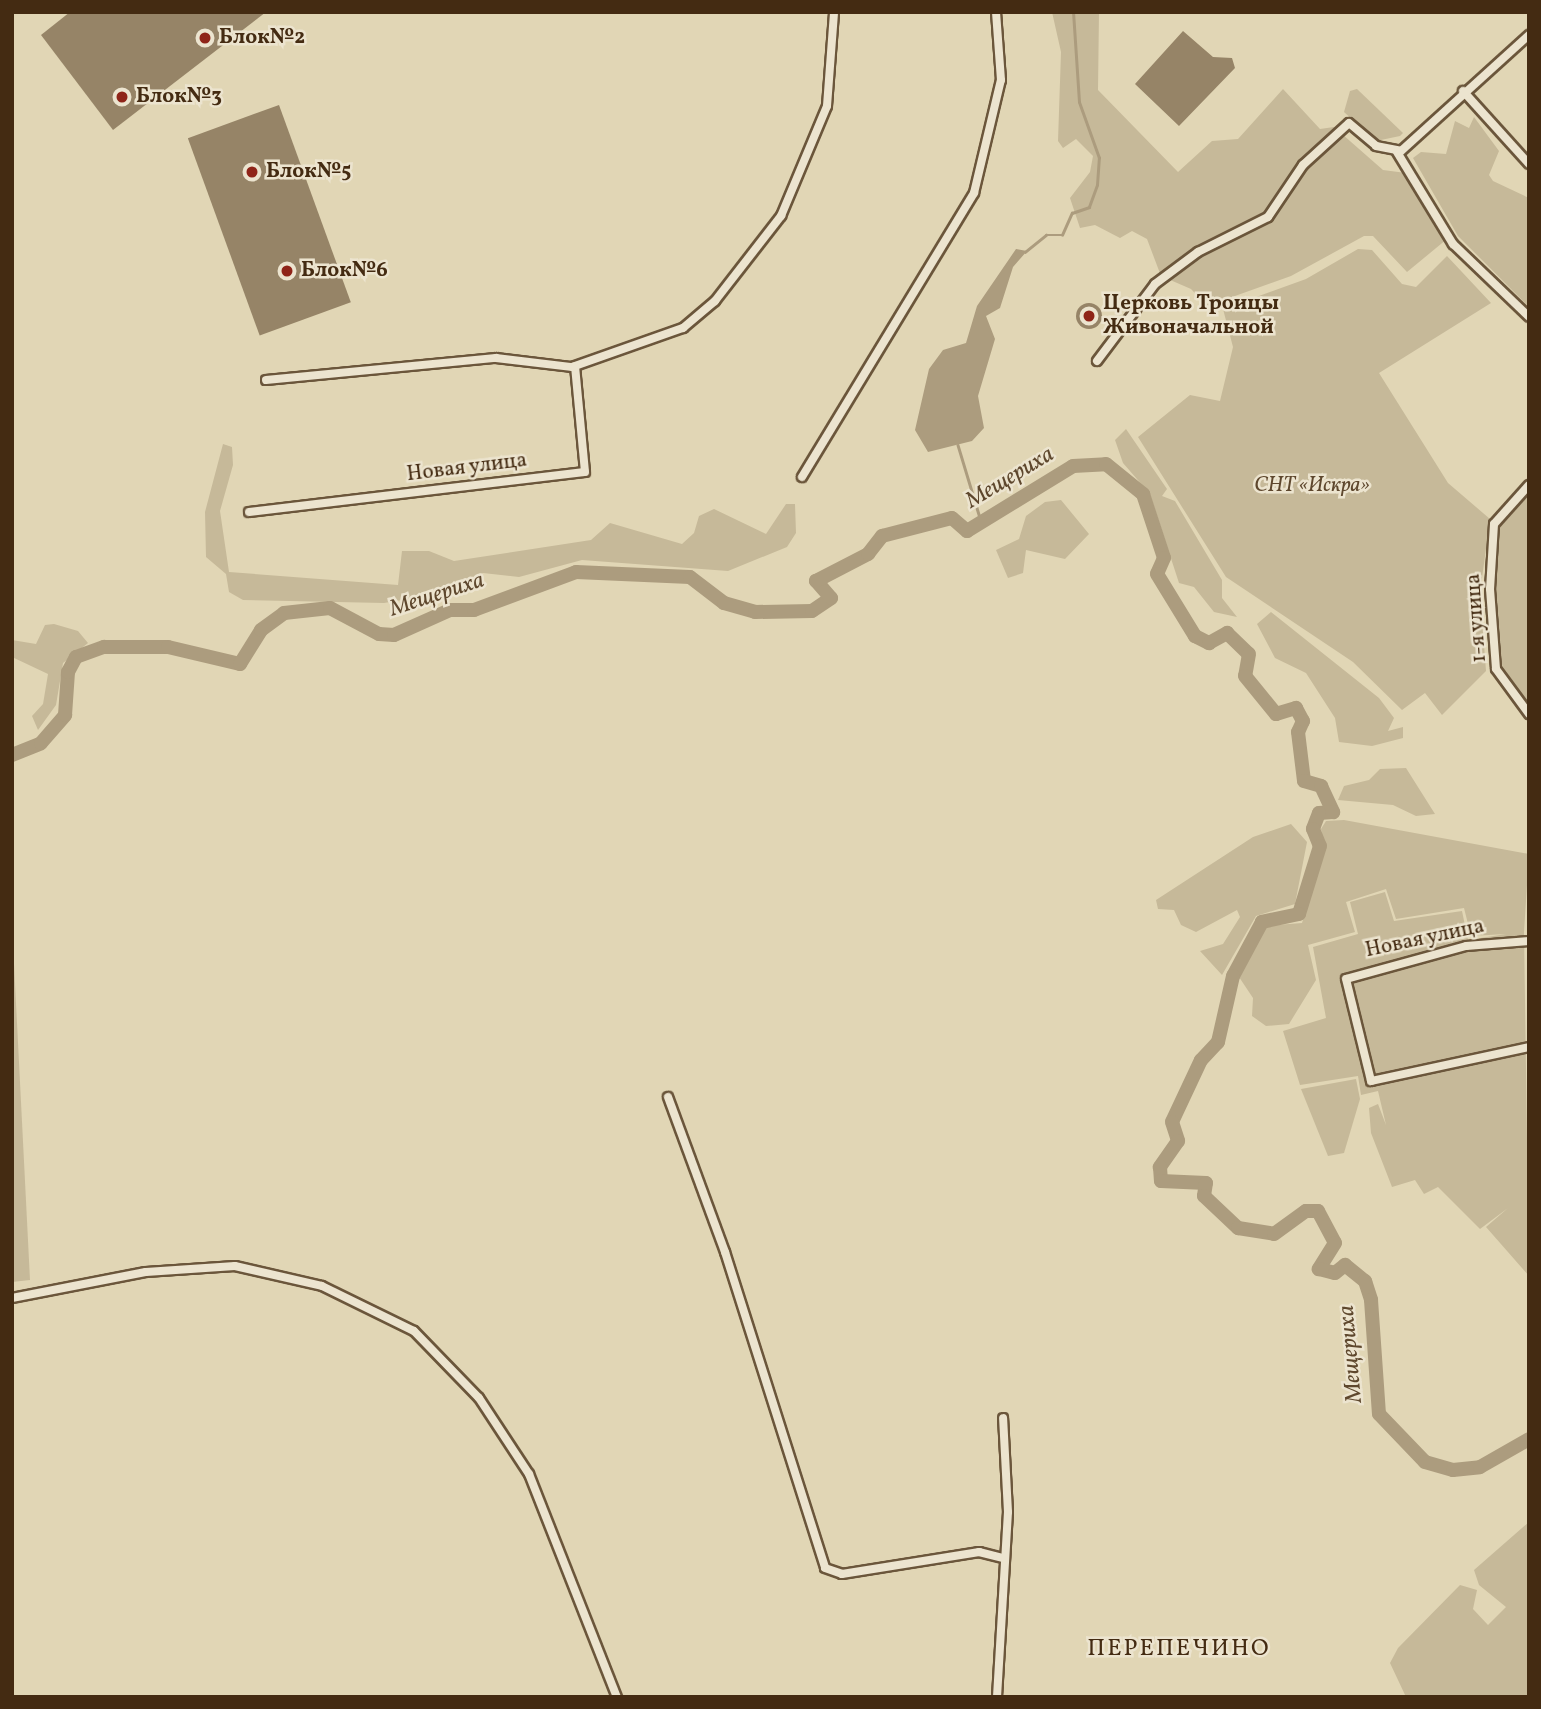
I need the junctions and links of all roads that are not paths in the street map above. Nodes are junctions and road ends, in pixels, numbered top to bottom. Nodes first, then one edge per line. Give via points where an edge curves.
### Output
1 (834, 12) edge
2 (996, 12) edge
3 (1529, 35) edge
4 (1463, 91) junction
5 (1397, 152) junction
6 (1529, 164) edge
7 (1529, 317) edge
8 (1097, 361) dead end
9 (575, 366) junction
10 (266, 380) dead end
11 (803, 477) dead end
12 (1529, 485) edge
13 (248, 512) dead end
14 (1529, 714) edge
15 (1529, 941) edge
16 (1529, 1047) edge
17 (668, 1097) dead end
18 (12, 1298) edge
19 (1003, 1418) dead end
20 (1003, 1558) junction
21 (617, 1697) edge
22 (997, 1697) edge

1 - 9 street via 827,106 781,216 715,301 683,328
2 - 11 street via 1001,80 974,193
3 - 4 street
4 - 5 street
4 - 6 street
5 - 7 street via 1454,244
5 - 8 street via 1376,146 1349,123 1303,165 1268,217 1198,252 1155,284
9 - 10 street via 496,358
9 - 13 street, Новая улица via 585,472
12 - 14 street, 1-я улица via 1500,511 1491,550 1496,669
15 - 16 street, Новая улица via 1466,946 1346,979 1371,1081
17 - 20 street via 825,1568 842,1574 979,1552
18 - 21 street via 146,1272 235,1266 322,1286 414,1331 479,1398 529,1474
19 - 20 street via 1008,1512
20 - 22 street

